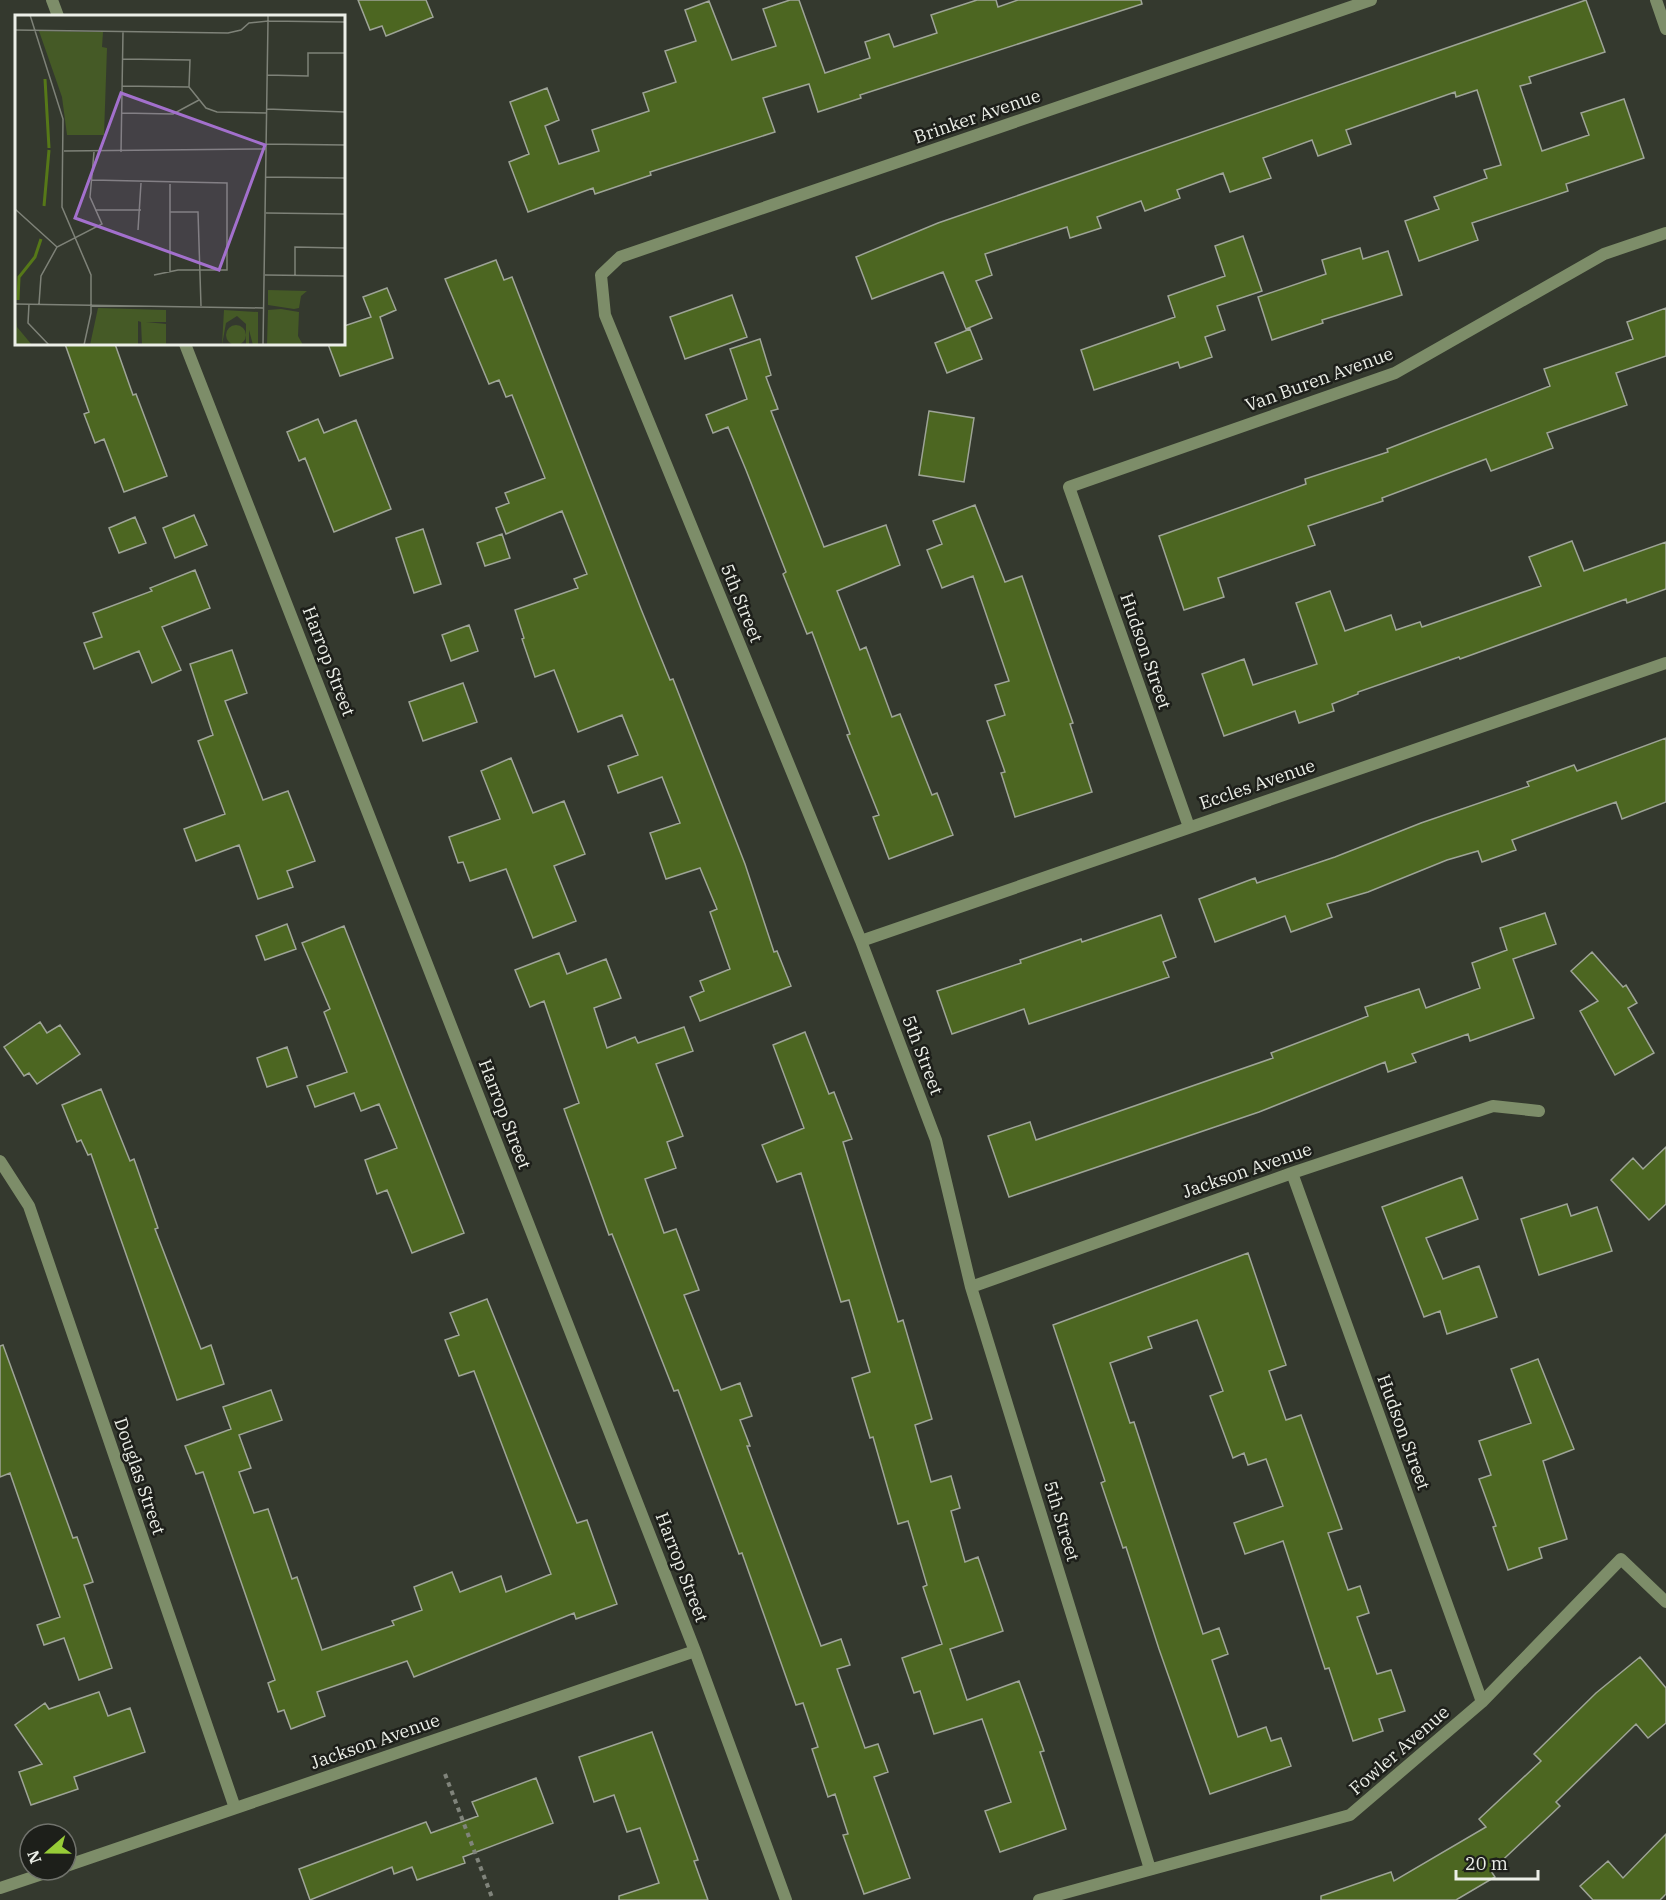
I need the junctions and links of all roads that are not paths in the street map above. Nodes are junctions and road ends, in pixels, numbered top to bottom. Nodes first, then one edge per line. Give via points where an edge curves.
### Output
1 (52, 0) edge
2 (1371, 0) edge
3 (1656, 0) edge
4 (58, 15) edge
5 (1666, 29) edge
6 (1666, 233) edge
7 (601, 275) joint
8 (185, 345) edge
9 (1069, 486) joint
10 (1666, 663) edge
11 (1189, 826) junction
12 (861, 941) junction
13 (1539, 1111) dead end
14 (0, 1161) edge
15 (1292, 1173) junction
16 (971, 1287) junction
17 (1666, 1602) edge
18 (695, 1651) junction
19 (1482, 1702) junction
20 (235, 1808) junction
21 (78, 1862) edge
22 (1150, 1869) junction
23 (18, 1882) edge
24 (0, 1888) edge
25 (786, 1900) edge
26 (1039, 1900) edge

1 - 4 street
2 - 7 street, Brinker Avenue via 620,257
3 - 5 street
6 - 9 street, Van Buren Avenue via 1604,254 1395,373
7 - 12 street, 5th Street via 605,315
8 - 18 street, Harrop Street
9 - 11 street, Hudson Street
10 - 11 street, Eccles Avenue
11 - 12 street, Eccles Avenue
12 - 16 street, 5th Street via 936,1140
13 - 15 street, Jackson Avenue via 1493,1106
14 - 20 street, Douglas Street via 28,1206
15 - 16 street, Jackson Avenue
15 - 19 street, Hudson Street
16 - 22 street, 5th Street
17 - 19 street, Fowler Avenue via 1621,1559
18 - 20 street, Jackson Avenue
18 - 25 street, Harrop Street
19 - 22 street, Fowler Avenue via 1350,1815
20 - 21 street, Jackson Avenue
22 - 26 street, Fowler Avenue
23 - 24 street

